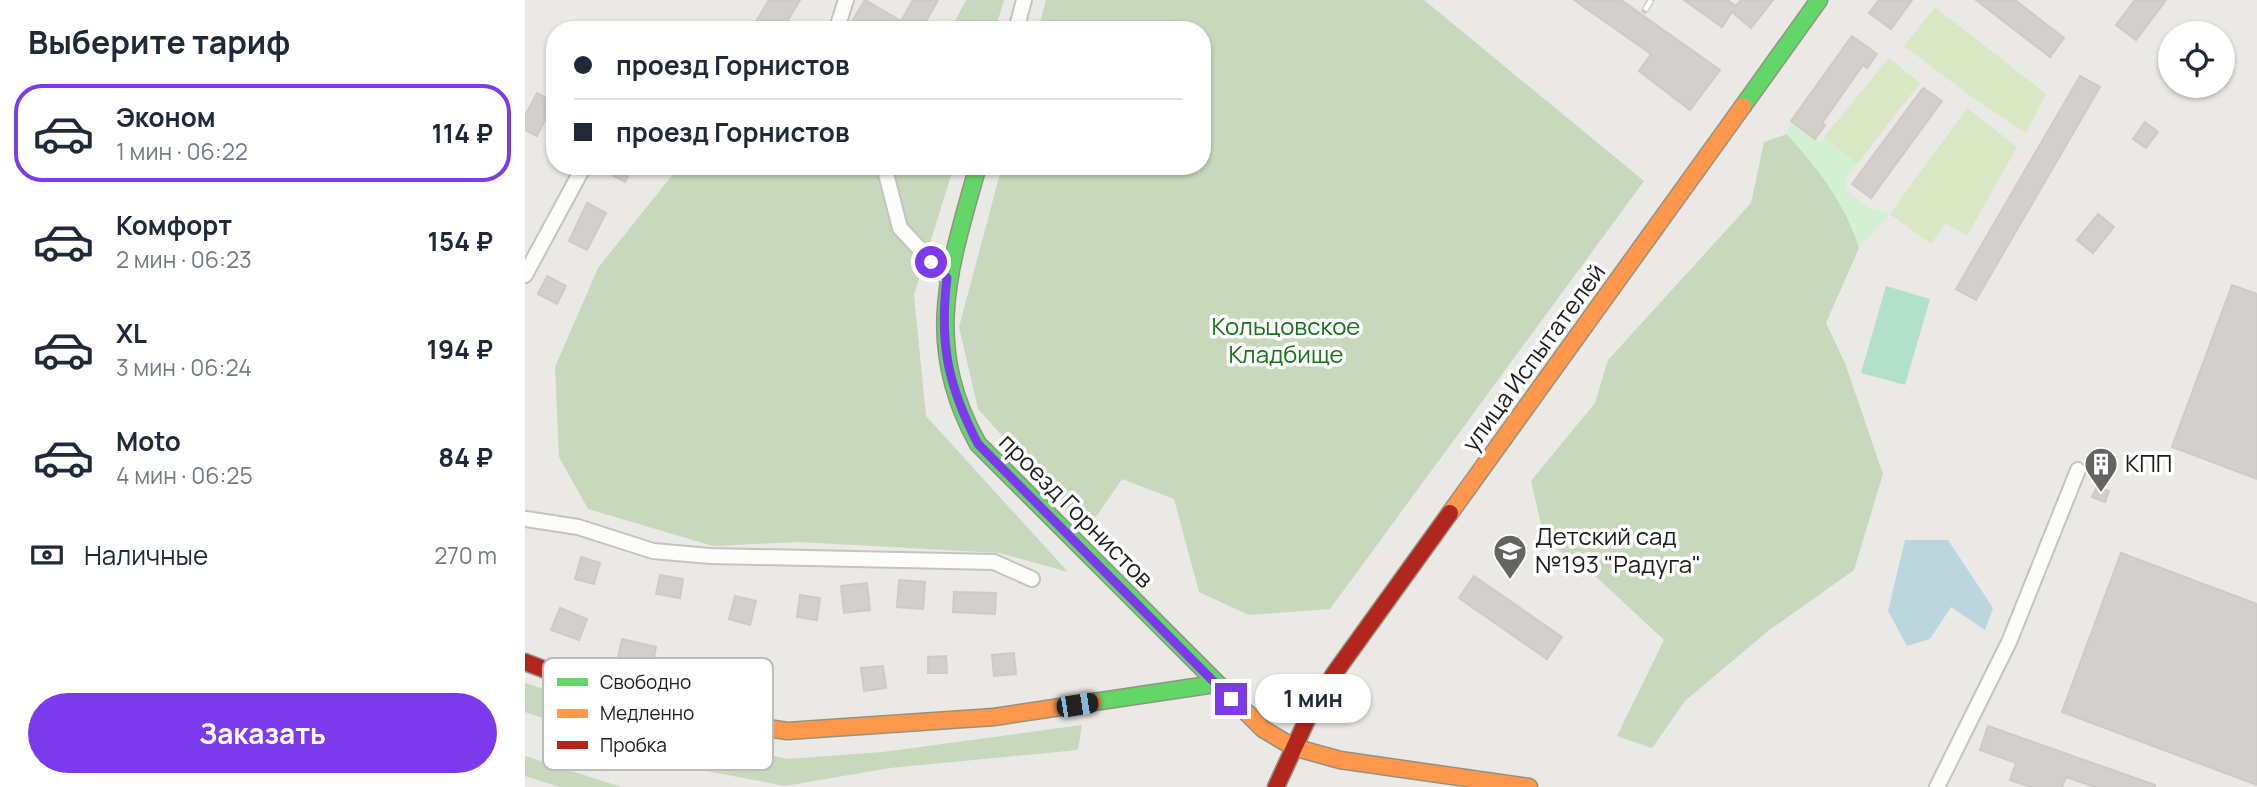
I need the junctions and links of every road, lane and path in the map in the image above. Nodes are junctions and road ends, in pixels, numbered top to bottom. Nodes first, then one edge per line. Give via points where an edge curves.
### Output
1 (846, 0) edge
2 (1024, 0) edge
3 (1819, 0) edge
4 (839, 21) edge
5 (1018, 21) edge
6 (579, 175) edge
7 (886, 175) edge
8 (976, 175) edge
9 (525, 275) edge
10 (947, 278) junction
11 (2078, 470) dead end
12 (525, 520) edge
13 (1032, 579) dead end
14 (525, 662) edge
15 (543, 669) edge
16 (1215, 684) junction
17 (773, 729) edge
18 (1293, 747) junction
19 (1276, 787) edge
20 (1529, 787) edge
21 (1937, 787) edge

1 - 4 street
2 - 5 street
3 - 18 street, улица Испытателей via 1334,674
6 - 9 street
7 - 10 street via 900,228
8 - 10 street, проезд Горнистов
10 - 16 street, проезд Горнистов via 945,352 957,404 978,444
11 - 21 street via 2009,642
12 - 13 street via 578,527 653,551 994,562
14 - 15 street
16 - 17 street via 994,717
16 - 18 street, проезд Горнистов via 1263,729
18 - 19 street, улица Испытателей
18 - 20 street, проезд Горнистов via 1340,760

